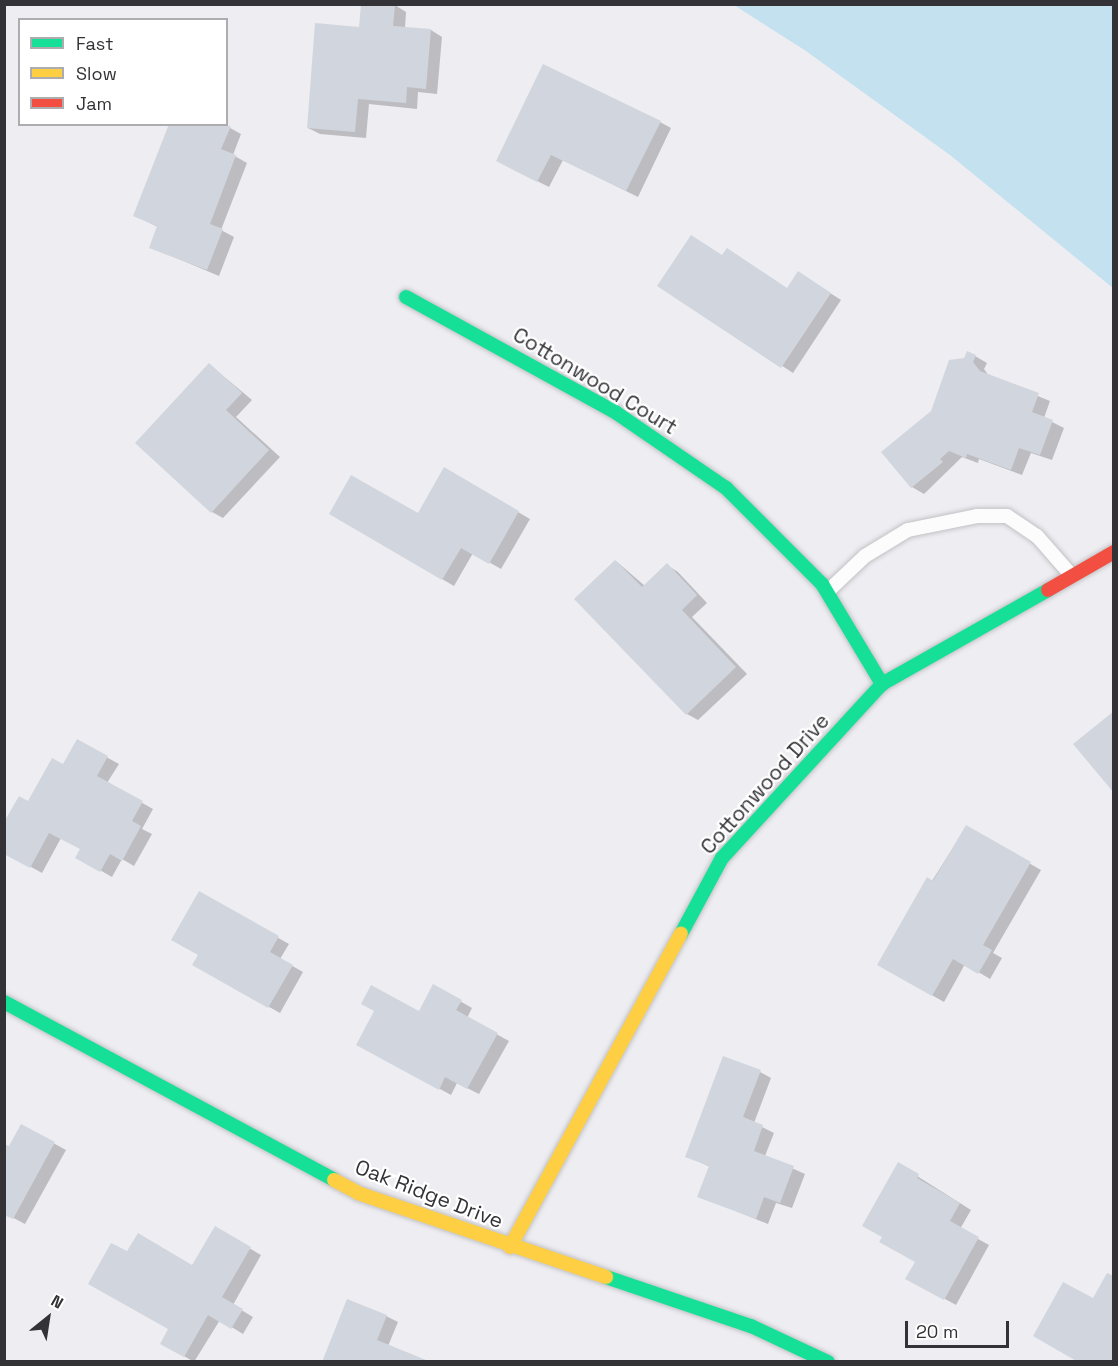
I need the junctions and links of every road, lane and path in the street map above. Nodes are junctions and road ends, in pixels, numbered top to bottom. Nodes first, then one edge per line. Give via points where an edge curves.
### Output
1 (406, 297) dead end
2 (1113, 552) edge
3 (1072, 576) junction
4 (827, 592) junction
5 (882, 684) junction
6 (4, 1002) edge
7 (510, 1247) junction
8 (828, 1362) edge

1 - 4 street, Cottonwood Court via 615,412 726,488
2 - 3 street, Cottonwood Drive
3 - 4 lane via 1037,536 1007,516 976,516 908,530 865,556
3 - 5 street, Cottonwood Drive
4 - 5 street, Cottonwood Court
5 - 7 street, Cottonwood Drive via 722,858
6 - 7 street, Oak Ridge Drive via 358,1193
7 - 8 street, Oak Ridge Drive via 751,1326

